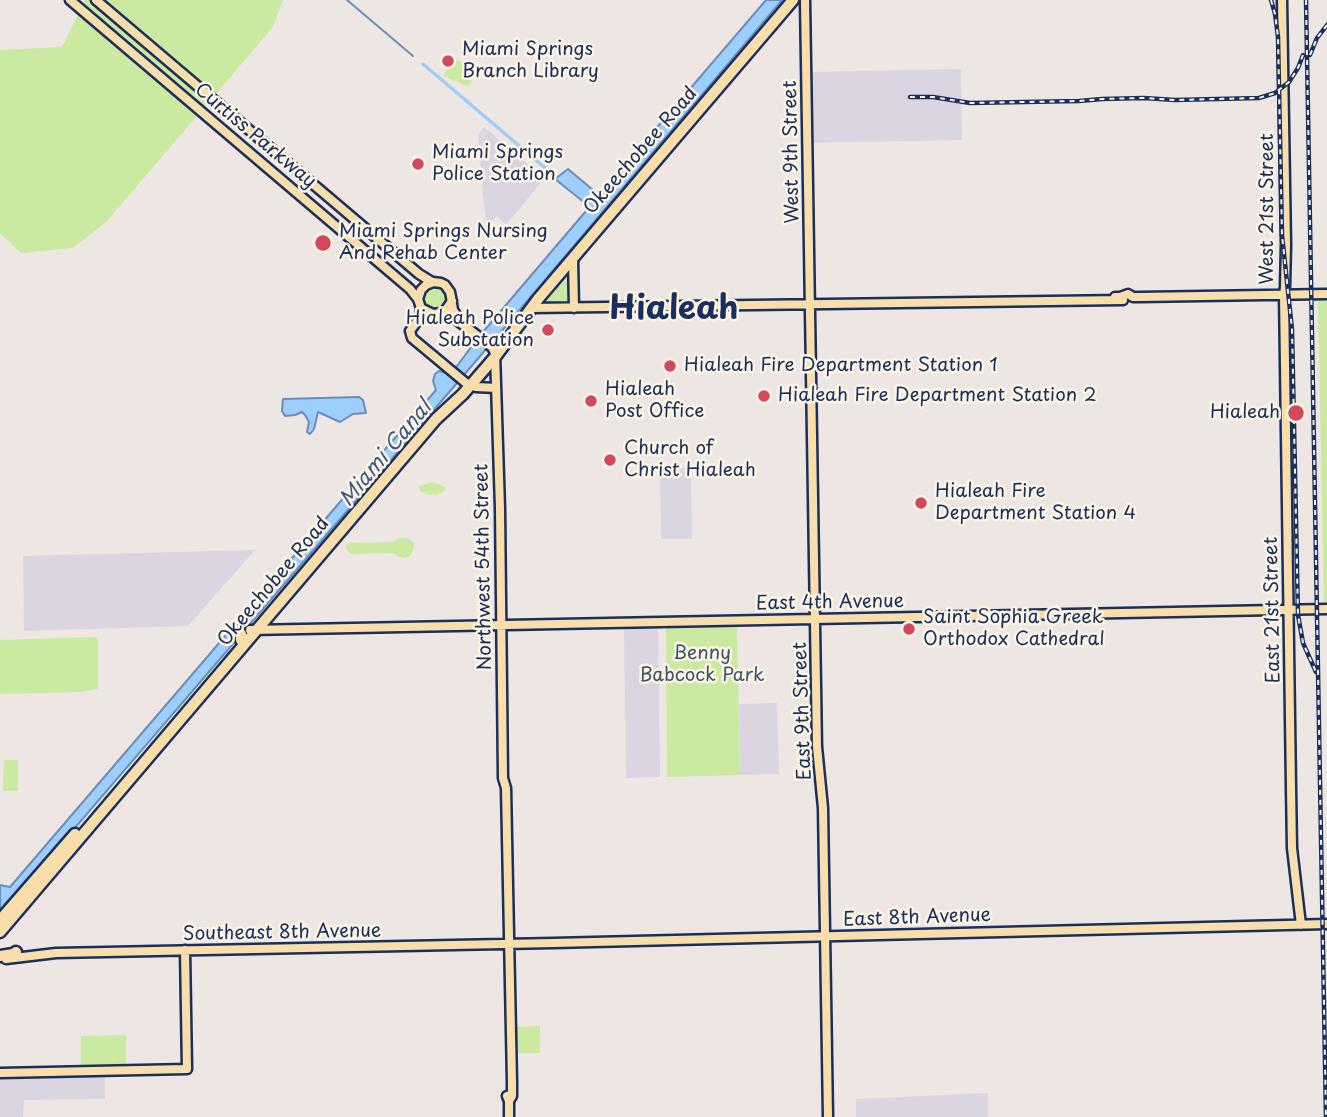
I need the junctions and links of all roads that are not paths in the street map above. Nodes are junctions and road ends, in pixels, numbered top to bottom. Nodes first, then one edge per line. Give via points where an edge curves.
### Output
1 (70, 0) edge
2 (96, 0) edge
3 (786, 0) edge
4 (793, 0) edge
5 (805, 0) edge
6 (1279, 0) edge
7 (653, 155) junction
8 (650, 167) junction
9 (591, 229) junction
10 (573, 258) junction
11 (432, 282) junction
12 (1284, 294) junction
13 (1327, 294) edge
14 (452, 301) junction
15 (811, 304) junction
16 (417, 305) junction
17 (534, 306) junction
18 (574, 308) junction
19 (441, 313) junction
20 (477, 335) junction
21 (415, 341) junction
22 (403, 345) dead end
23 (493, 350) junction
24 (466, 382) junction
25 (496, 388) junction
26 (333, 536) junction
27 (1327, 609) edge
28 (1289, 610) junction
29 (816, 619) junction
30 (266, 620) junction
31 (502, 624) junction
32 (272, 629) junction
33 (245, 633) junction
34 (186, 704) junction
35 (183, 717) junction
36 (505, 784) junction
37 (85, 831) junction
38 (502, 832) junction
39 (508, 864) junction
40 (1, 923) edge
41 (1327, 924) edge
42 (1301, 925) junction
43 (0, 932) edge
44 (826, 937) junction
45 (507, 944) junction
46 (185, 950) junction
47 (16, 952) joint
48 (56, 953) junction
49 (0, 956) edge
50 (508, 1024) junction
51 (0, 1073) edge
52 (509, 1101) junction
53 (509, 1117) edge
54 (828, 1117) edge

1 - 16 main road, Curtiss Parkway via 410,289
2 - 11 main road, Curtiss Parkway
3 - 7 highway, Okeechobee Road
4 - 8 highway, Okeechobee Road
5 - 15 main road, West 9th Street
6 - 12 main road, West 21st Street
7 - 8 highway
7 - 9 highway, Okeechobee Road
8 - 10 highway, Okeechobee Road
9 - 10 highway
9 - 17 highway, Okeechobee Road
10 - 17 highway, Okeechobee Road
10 - 18 main road
11 - 14 main road via 445,285
11 - 16 main road via 422,288
12 - 13 main road
12 - 15 main road
12 - 28 main road, East 21st Street
14 - 19 main road
14 - 20 main road via 454,313
15 - 18 main road
15 - 29 main road, East 9th Street
16 - 19 main road via 431,314
16 - 21 main road via 421,313 410,332
17 - 18 main road
17 - 23 highway, Okeechobee Road
19 - 20 main road via 451,315
20 - 23 main road
21 - 22 main road
21 - 24 main road
23 - 24 highway, Okeechobee Road
23 - 25 main road, Northwest 54th Street
24 - 25 main road
24 - 26 highway, Okeechobee Road via 429,419
25 - 31 main road, Northwest 54th Street
26 - 30 highway, Okeechobee Road
26 - 33 highway, Okeechobee Road
27 - 28 main road, East 4th Avenue
28 - 29 main road, East 4th Avenue
28 - 42 main road, East 21st Street via 1292,848
29 - 31 main road, East 4th Avenue
29 - 44 main road, East 9th Street
30 - 32 highway
30 - 33 highway, Okeechobee Road
31 - 32 main road, East 4th Avenue
31 - 36 main road, Northwest 54th Street
32 - 33 main road, East 4th Avenue
33 - 34 highway, Okeechobee Road
33 - 35 highway, Okeechobee Road
34 - 35 highway
34 - 40 highway, Okeechobee Road
35 - 37 highway, Okeechobee Road via 178,730
36 - 38 main road, Northwest 54th Street
36 - 39 main road, Northwest 54th Street
37 - 40 highway
37 - 43 highway, Okeechobee Road
38 - 39 main road
38 - 45 main road, Northwest 54th Street
39 - 45 main road, Northwest 54th Street
41 - 42 main road, East 8th Avenue
42 - 44 main road, East 8th Avenue
44 - 45 main road, East 8th Avenue
44 - 54 main road, East 9th Street
45 - 46 main road, Southeast 8th Avenue
45 - 50 main road, Northwest 54th Street
45 - 50 main road, Northwest 54th Street
46 - 48 main road, Southeast 8th Avenue
46 - 51 main road via 187,1069
47 - 48 main road
47 - 49 highway
48 - 49 main road
50 - 52 main road, Northwest 54th Street
50 - 52 main road, Northwest 54th Street
52 - 53 main road, Northwest 54th Street

